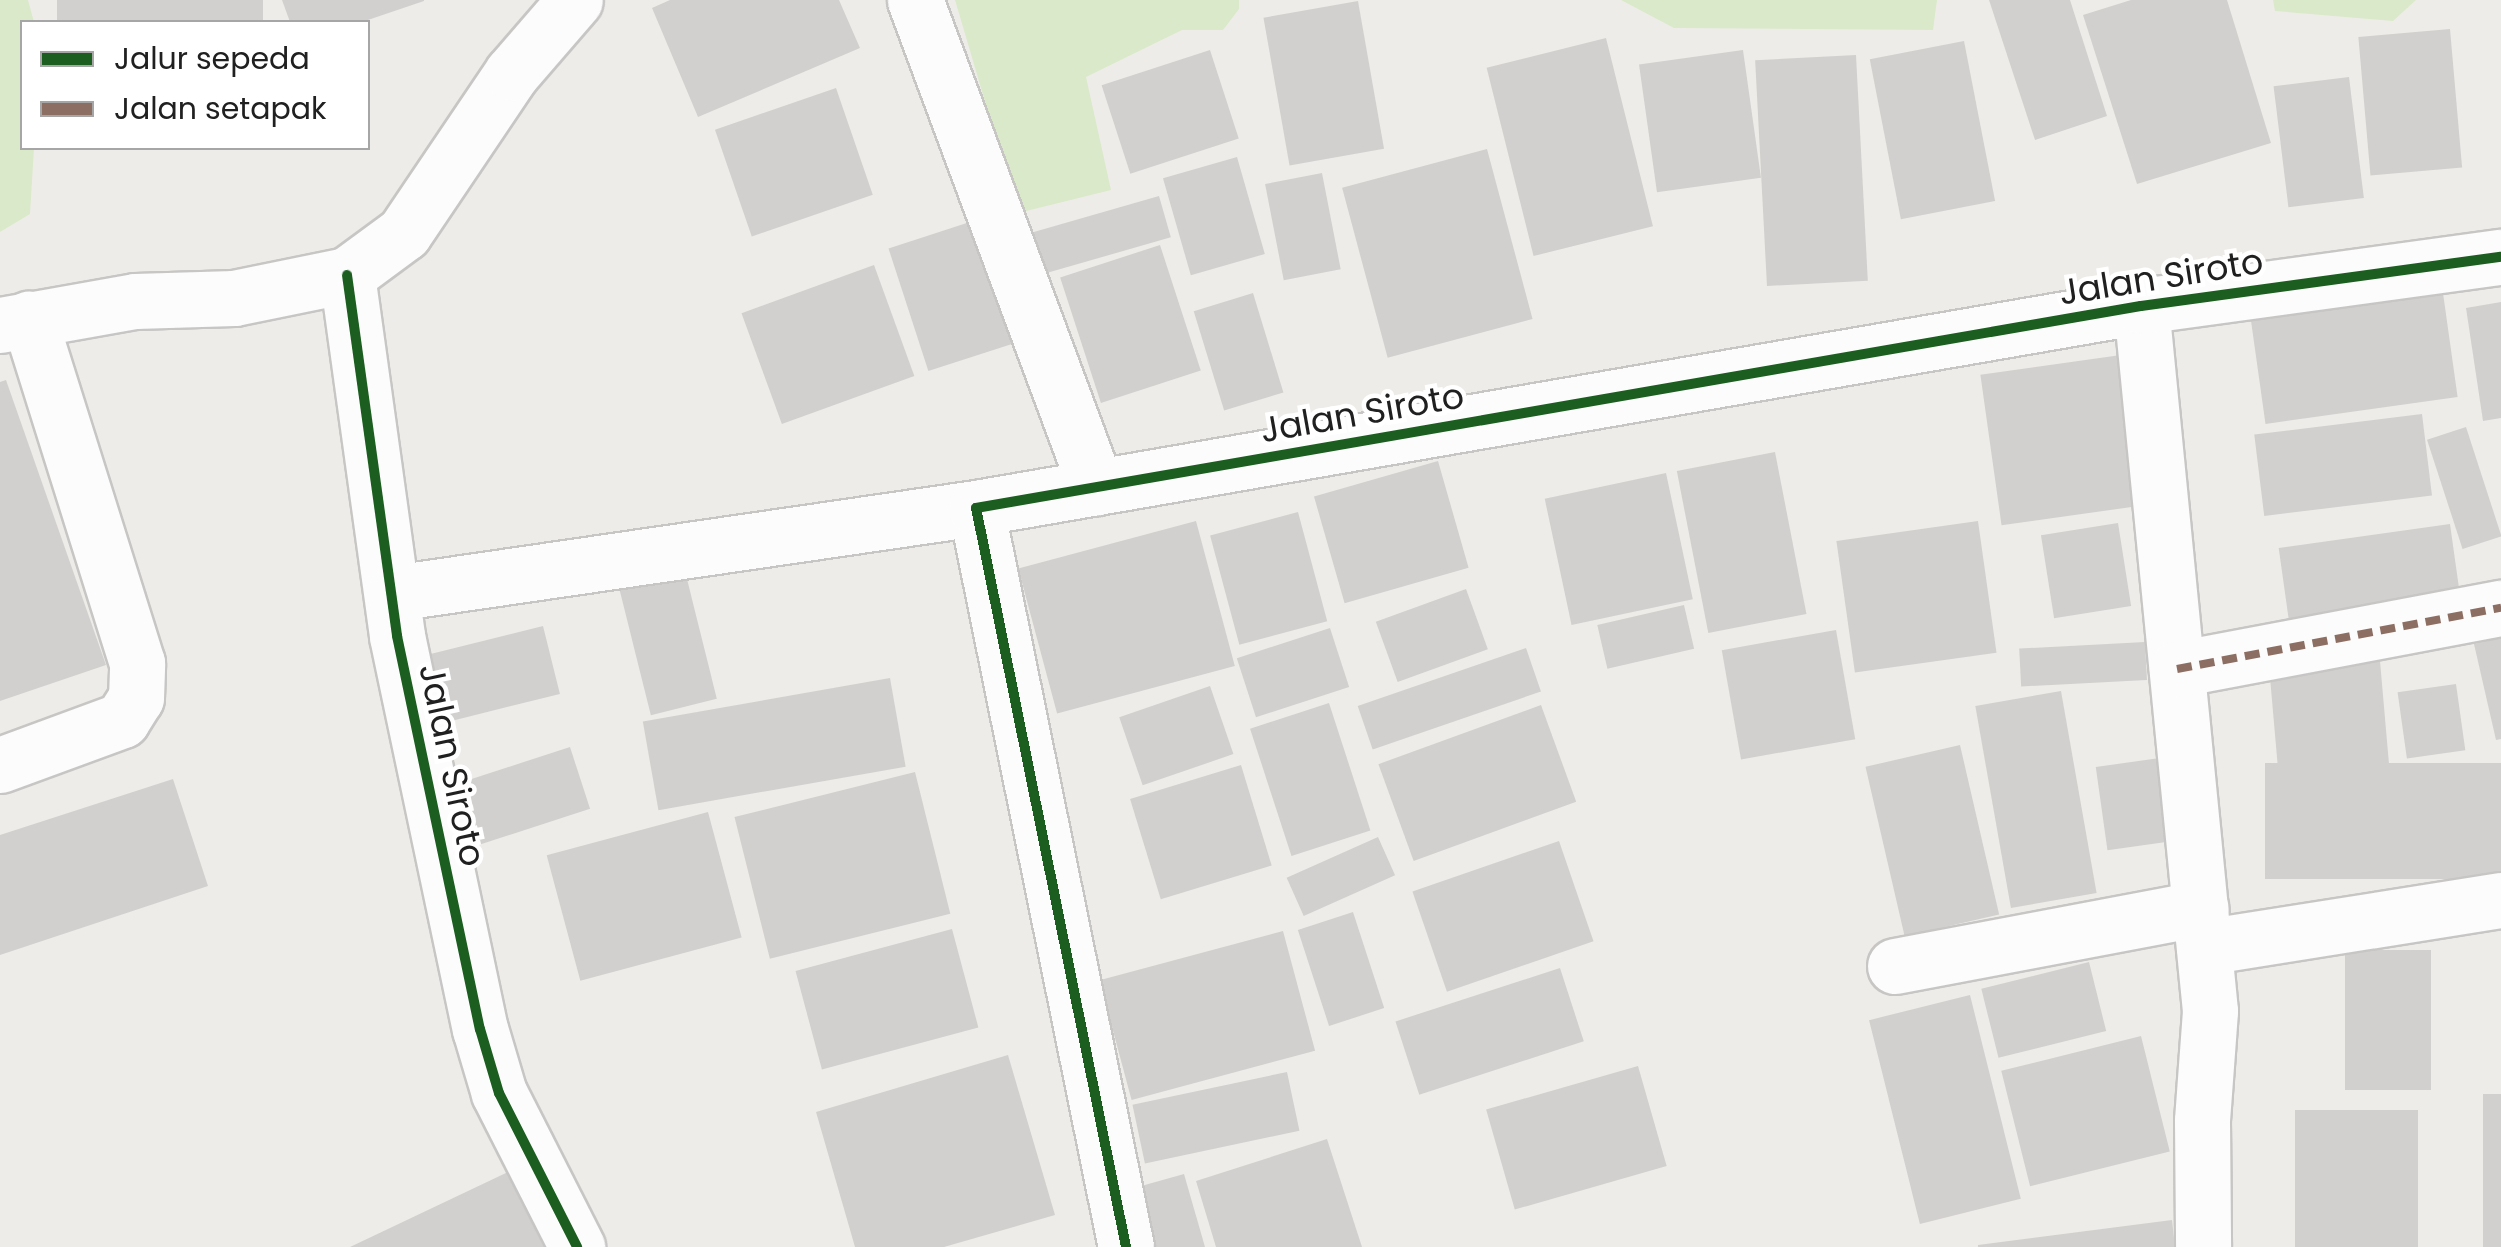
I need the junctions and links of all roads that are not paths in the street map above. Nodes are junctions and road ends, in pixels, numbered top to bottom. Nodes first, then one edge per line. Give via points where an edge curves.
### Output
1 (574, 0) edge
2 (915, 0) edge
3 (2501, 257) edge
4 (347, 275) junction
5 (2141, 306) junction
6 (14, 322) edge
7 (1096, 487) junction
8 (976, 508) junction
9 (394, 592) junction
10 (2501, 608) edge
11 (2177, 669) junction
12 (0, 765) edge
13 (2501, 900) edge
14 (2203, 928) junction
15 (1895, 966) dead end
16 (577, 1247) edge
17 (1126, 1247) edge
18 (2203, 1247) edge

1 - 4 street via 512,73 404,232
2 - 7 street
3 - 5 street, Jalan Siroto
4 - 6 street via 234,298 135,300
4 - 9 street, Jalan Siroto
5 - 7 street, Jalan Siroto
5 - 11 street
6 - 12 street via 137,663 136,698 122,720
7 - 8 street, Jalan Siroto
8 - 9 street, Jalan Siroto
8 - 17 street
9 - 16 street, Jalan Siroto via 410,706 480,1029 499,1092
10 - 11 street
11 - 14 street
13 - 14 street
14 - 15 street
14 - 18 street via 2210,1010

